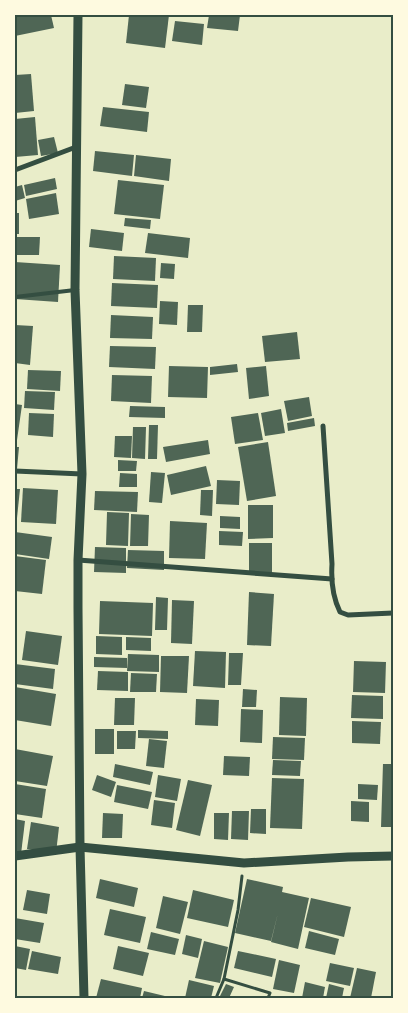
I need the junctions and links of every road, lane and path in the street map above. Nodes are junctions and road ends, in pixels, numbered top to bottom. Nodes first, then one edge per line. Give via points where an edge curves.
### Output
1 (78, 15) edge
2 (76, 147) junction
3 (15, 170) edge
4 (75, 290) junction
5 (15, 297) edge
6 (323, 426) dead end
7 (15, 471) edge
8 (82, 474) junction
9 (78, 560) junction
10 (332, 579) junction
11 (393, 613) edge
12 (80, 847) junction
13 (15, 856) edge
14 (393, 856) edge
15 (244, 863) junction
16 (224, 979) junction
17 (84, 998) edge
18 (216, 998) edge
19 (268, 998) edge

1 - 2 street
2 - 3 street
2 - 4 street
4 - 5 lane
4 - 8 street
6 - 10 street
7 - 8 street
8 - 9 street
9 - 10 street
9 - 12 street
10 - 11 street via 340,612 348,615
12 - 13 street
12 - 15 street
12 - 17 street
14 - 15 street
15 - 16 path
16 - 18 path
16 - 19 path via 270,992

